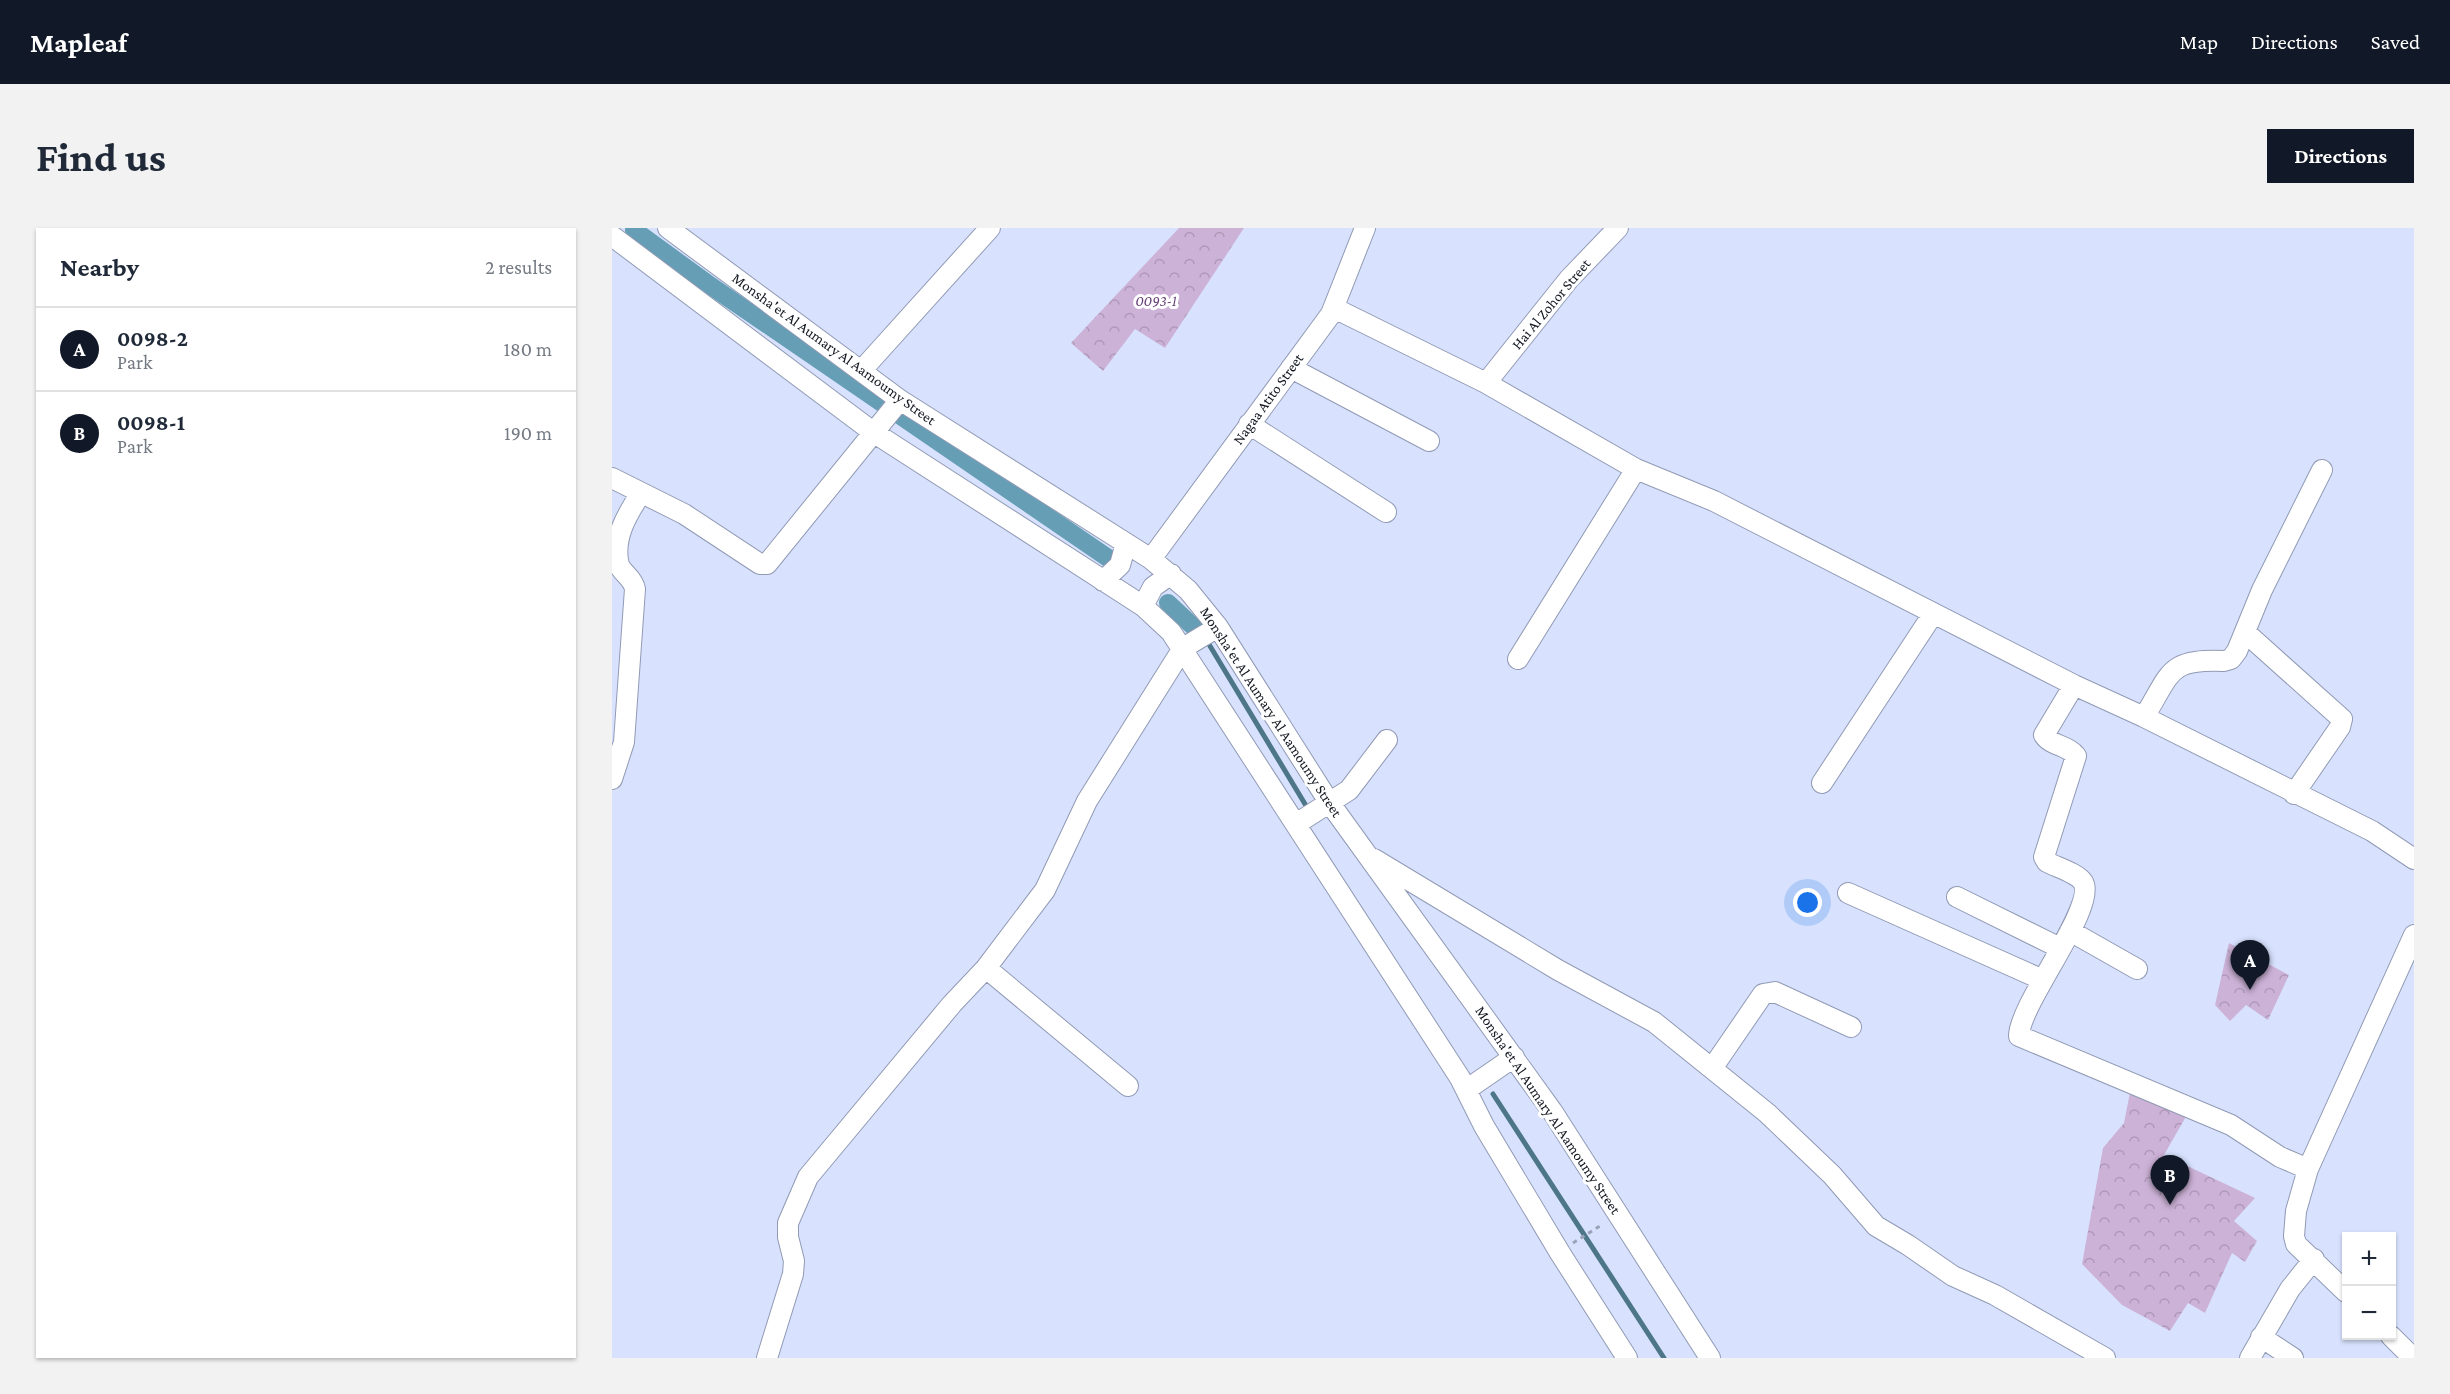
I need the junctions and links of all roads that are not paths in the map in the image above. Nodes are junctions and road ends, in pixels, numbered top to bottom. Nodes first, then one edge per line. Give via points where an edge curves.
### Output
1 (668, 228) edge
2 (990, 228) edge
3 (1365, 228) edge
4 (1618, 228) edge
5 (612, 236) edge
6 (1334, 308) junction
7 (1291, 368) junction
8 (861, 371) junction
9 (1486, 383) junction
10 (900, 400) junction
11 (1249, 424) junction
12 (873, 432) junction
13 (1429, 441) dead end
14 (1636, 469) junction
15 (2322, 470) dead end
16 (612, 478) edge
17 (641, 493) junction
18 (1386, 512) dead end
19 (1126, 543) junction
20 (1151, 559) junction
21 (617, 574) edge
22 (1170, 574) junction
23 (1103, 580) junction
24 (1143, 606) junction
25 (1933, 614) junction
26 (1218, 627) junction
27 (2246, 633) junction
28 (1183, 648) junction
29 (1518, 659) dead end
30 (2074, 685) junction
31 (2144, 717) junction
32 (1387, 740) dead end
33 (612, 780) edge
34 (1822, 783) dead end
35 (2294, 794) junction
36 (1329, 802) junction
37 (1296, 824) junction
38 (1366, 854) junction
39 (2414, 859) edge
40 (1848, 893) dead end
41 (1957, 897) dead end
42 (2414, 935) edge
43 (2065, 940) junction
44 (986, 968) junction
45 (2137, 969) dead end
46 (2043, 980) junction
47 (1851, 1027) dead end
48 (1514, 1057) junction
49 (1713, 1067) junction
50 (1128, 1086) dead end
51 (1467, 1090) junction
52 (2308, 1169) junction
53 (2314, 1260) junction
54 (2342, 1288) edge
55 (2261, 1338) junction
56 (2396, 1339) edge
57 (2411, 1351) edge
58 (767, 1358) edge
59 (1627, 1358) edge
60 (1710, 1358) edge
61 (2105, 1358) edge
62 (2250, 1358) edge
63 (2293, 1358) edge

1 - 8 street, Monsha'et Al Aumary Al Aamoumy Street
2 - 8 street
3 - 6 street, Nagaa Atito Street
4 - 9 street, Hai Al Zohor Street via 1569,279
5 - 12 street
6 - 7 street, Nagaa Atito Street
6 - 9 street
7 - 11 street, Nagaa Atito Street
7 - 13 street
8 - 10 street, Monsha'et Al Aumary Al Aamoumy Street
9 - 14 street
10 - 12 street
10 - 19 street, Monsha'et Al Aumary Al Aamoumy Street
11 - 18 street
11 - 20 street, Nagaa Atito Street
12 - 17 street via 767,564 760,564 684,514
12 - 23 street
14 - 25 street via 1714,501
14 - 29 street
15 - 27 street via 2262,590
16 - 17 street
17 - 21 street via 620,528
19 - 20 street, Monsha'et Al Aumary Al Aamoumy Street
19 - 23 street via 1120,565
20 - 22 street, Monsha'et Al Aumary Al Aamoumy Street
21 - 33 street via 632,580 635,589 624,742
22 - 24 street via 1153,587
22 - 26 street, Monsha'et Al Aumary Al Aamoumy Street
23 - 24 street
24 - 28 street via 1172,632
25 - 30 street
25 - 34 street
26 - 28 street
26 - 36 street, Monsha'et Al Aumary Al Aamoumy Street
27 - 31 street via 2231,659 2185,662 2176,668
27 - 35 street via 2343,720
28 - 37 street
28 - 44 street via 1088,801 1045,890
30 - 31 street
30 - 43 street via 2044,735 2076,756 2044,857 2085,886 2081,910
31 - 35 street
32 - 36 street via 1357,782
35 - 39 street via 2372,831
36 - 37 street
36 - 38 street, Monsha'et Al Aumary Al Aamoumy Street
37 - 51 street
38 - 48 street, Monsha'et Al Aumary Al Aamoumy Street
38 - 49 street via 1558,970 1633,1009
40 - 46 street
41 - 43 street
42 - 52 street
43 - 45 street
43 - 46 street
44 - 50 street
44 - 58 street via 808,1177 788,1222 793,1274
46 - 52 street via 2019,1036 2231,1125 2280,1157
47 - 49 street via 1768,992
48 - 51 street
48 - 60 street, Monsha'et Al Aumary Al Aamoumy Street via 1588,1165
49 - 61 street via 1832,1175 1876,1226 1953,1276 1995,1295
51 - 59 street via 1484,1126
52 - 53 street via 2296,1210 2294,1240
53 - 54 street
53 - 55 street via 2290,1288
55 - 62 street
55 - 63 street
56 - 57 street

